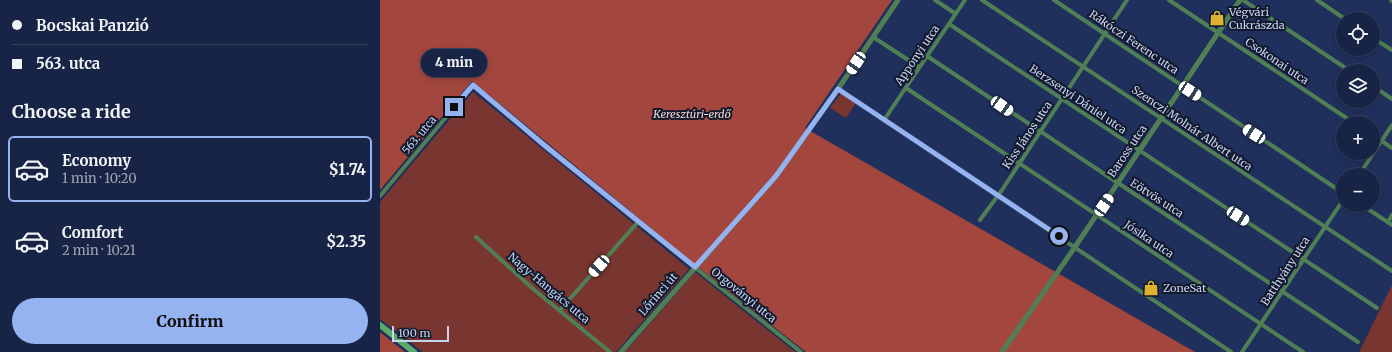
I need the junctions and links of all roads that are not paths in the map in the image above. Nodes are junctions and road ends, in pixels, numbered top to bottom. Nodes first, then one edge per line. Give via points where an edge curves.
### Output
1 (898, 0) edge
2 (935, 0) edge
3 (965, 0) edge
4 (982, 0) edge
5 (1054, 0) edge
6 (1127, 0) edge
7 (1170, 0) edge
8 (1242, 0) edge
9 (1316, 0) edge
10 (1336, 13) edge
11 (956, 14) junction
12 (949, 24) junction
13 (1105, 33) junction
14 (1218, 33) junction
15 (873, 37) junction
16 (1380, 42) edge
17 (1392, 50) edge
18 (927, 56) junction
19 (1339, 64) edge
20 (920, 67) junction
21 (1083, 67) junction
22 (473, 85) joint
23 (1182, 86) junction
24 (906, 88) junction
25 (838, 89) junction
26 (1380, 91) edge
27 (1062, 99) junction
28 (1392, 99) edge
29 (1343, 116) edge
30 (1161, 119) junction
31 (884, 120) junction
32 (1392, 125) edge
33 (1040, 131) junction
34 (1382, 141) junction
35 (1392, 148) edge
36 (1139, 151) junction
37 (1018, 164) junction
38 (1365, 168) edge
39 (1118, 183) junction
40 (1336, 187) edge
41 (997, 195) junction
42 (380, 196) edge
43 (1336, 210) edge
44 (1373, 212) edge
45 (1096, 215) junction
46 (1392, 215) edge
47 (980, 220) dead end
48 (638, 222) junction
49 (1388, 222) junction
50 (1392, 225) edge
51 (1325, 227) junction
52 (476, 237) dead end
53 (1075, 247) junction
54 (1304, 259) junction
55 (695, 267) junction
56 (1392, 271) edge
57 (1282, 292) junction
58 (1377, 308) dead end
59 (560, 310) junction
60 (1260, 324) junction
61 (380, 325) edge
62 (1358, 342) dead end
63 (414, 352) edge
64 (610, 352) edge
65 (621, 352) edge
66 (801, 352) edge
67 (1002, 352) edge
68 (1232, 352) edge
69 (1242, 352) edge
70 (1303, 352) edge

1 - 15 street, Lőrinci út
2 - 11 street
3 - 11 street, Apponyi utca
4 - 21 street, Szenczi Molnár Albert utca
5 - 13 street, Rákóczi Ferenc utca
6 - 13 street, Kiss János utca
7 - 14 street, Csokonai utca
8 - 14 street, Baross utca
8 - 19 street
9 - 10 street
11 - 12 street, Apponyi utca
12 - 18 street, Apponyi utca
12 - 27 street, Berzsenyi Dániel utca
13 - 21 street, Kiss János utca
13 - 23 street, Rákóczi Ferenc utca
14 - 23 street, Baross utca
14 - 29 street, Csokonai utca
15 - 20 street
15 - 25 street, Lőrinci út
16 - 17 street
18 - 20 street, Apponyi utca
18 - 33 street, Eötvös utca
20 - 24 street, Apponyi utca
21 - 27 street, Kiss János utca
21 - 30 street, Szenczi Molnár Albert utca
22 - 42 street, 563. utca
22 - 48 street, Orgoványi utca
23 - 30 street, Baross utca
23 - 40 street, Rákóczi Ferenc utca
24 - 31 street, Apponyi utca
24 - 37 street, Jósika utca
25 - 31 street
25 - 55 street, Lőrinci út via 776,176
26 - 28 street
27 - 33 street, Kiss János utca
27 - 36 street, Berzsenyi Dániel utca
30 - 36 street, Baross utca
30 - 51 street, Szenczi Molnár Albert utca
31 - 41 street
32 - 34 street
33 - 37 street, Kiss János utca
33 - 39 street, Eötvös utca
34 - 35 street
34 - 38 street
36 - 39 street, Baross utca
36 - 54 street, Berzsenyi Dániel utca
37 - 41 street, Kiss János utca
37 - 45 street, Jósika utca
39 - 45 street, Baross utca
39 - 57 street, Eötvös utca
41 - 47 street, Kiss János utca
41 - 53 street
43 - 51 street, Batthyány utca
44 - 49 street
45 - 53 street, Baross utca
45 - 60 street, Jósika utca
46 - 49 street
48 - 55 street, Orgoványi utca
48 - 59 street
49 - 50 street
51 - 54 street, Batthyány utca
51 - 56 street, Szenczi Molnár Albert utca
52 - 59 street, Nagy-Hangács utca
53 - 67 street, Baross utca
53 - 68 street
54 - 57 street, Batthyány utca
54 - 58 street, Berzsenyi Dániel utca
55 - 65 street, Lőrinci út
55 - 66 street, Orgoványi utca
57 - 60 street, Batthyány utca
57 - 62 street, Eötvös utca
59 - 64 street, Nagy-Hangács utca
60 - 69 street, Batthyány utca
60 - 70 street, Jósika utca
61 - 63 main road

